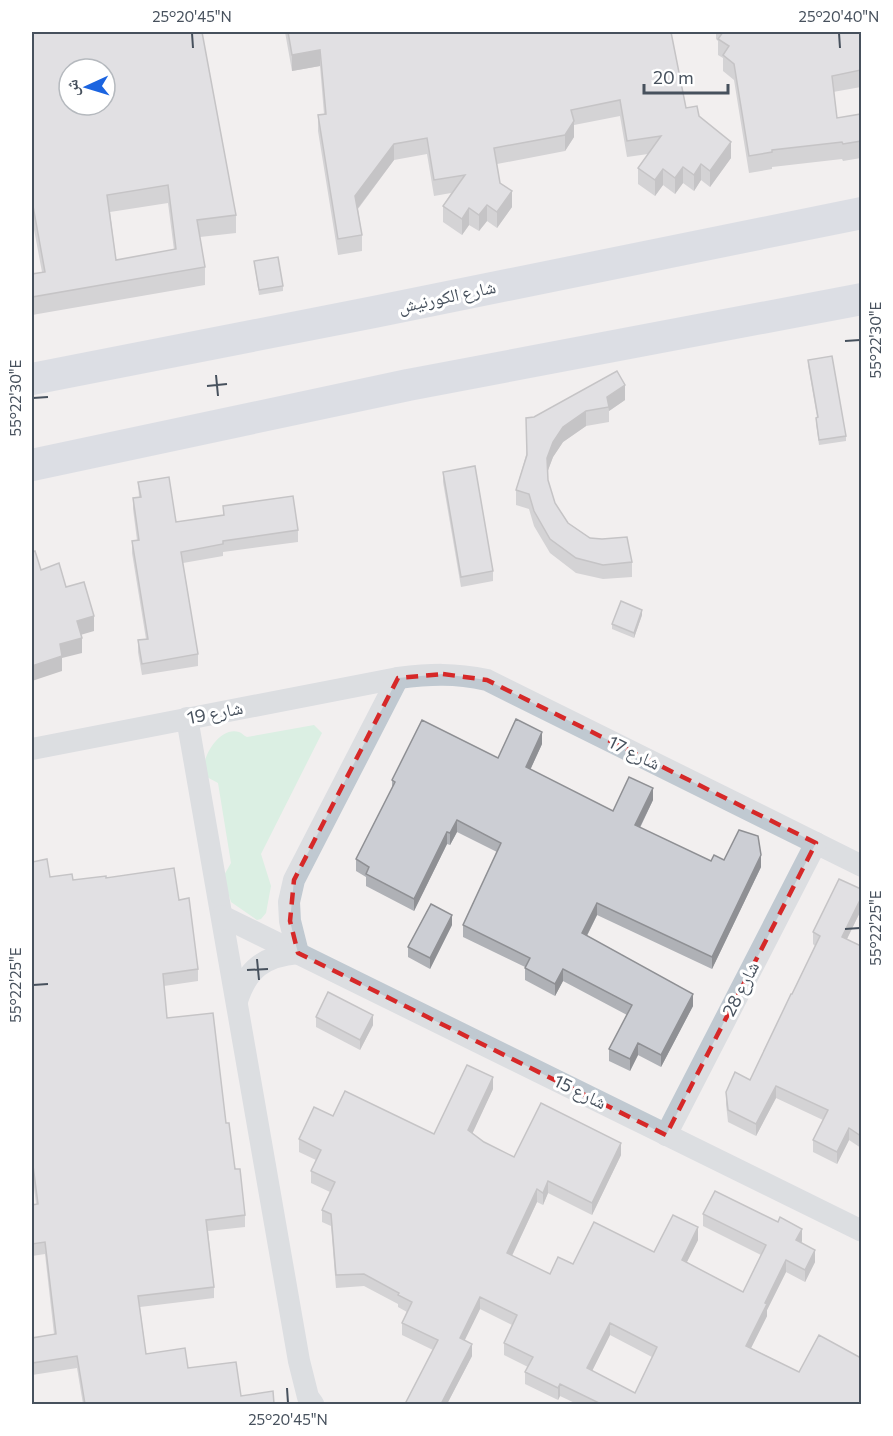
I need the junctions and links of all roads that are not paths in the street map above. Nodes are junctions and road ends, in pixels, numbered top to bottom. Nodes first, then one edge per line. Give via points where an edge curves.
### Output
1 (861, 213) edge
2 (861, 299) edge
3 (32, 379) edge
4 (32, 465) edge
5 (398, 678) junction
6 (187, 718) junction
7 (32, 749) edge
8 (816, 843) junction
9 (861, 866) edge
10 (222, 916) junction
11 (298, 953) junction
12 (237, 1001) junction
13 (666, 1135) junction
14 (861, 1231) edge
15 (313, 1404) edge

1 - 3 street, شارع الكورنيش
2 - 4 street via 408,385
5 - 6 street, شارع 19
5 - 8 street, شارع 17 via 443,674 487,680
5 - 11 street via 294,880 290,921
6 - 7 street, شارع 19
6 - 10 street
8 - 9 street, شارع 17
8 - 13 street, شارع 28
10 - 11 street, شارع 15
10 - 12 street
11 - 12 street via 271,958 260,965 250,974
11 - 13 street, شارع 15
12 - 15 street via 299,1360
13 - 14 street, شارع 15

